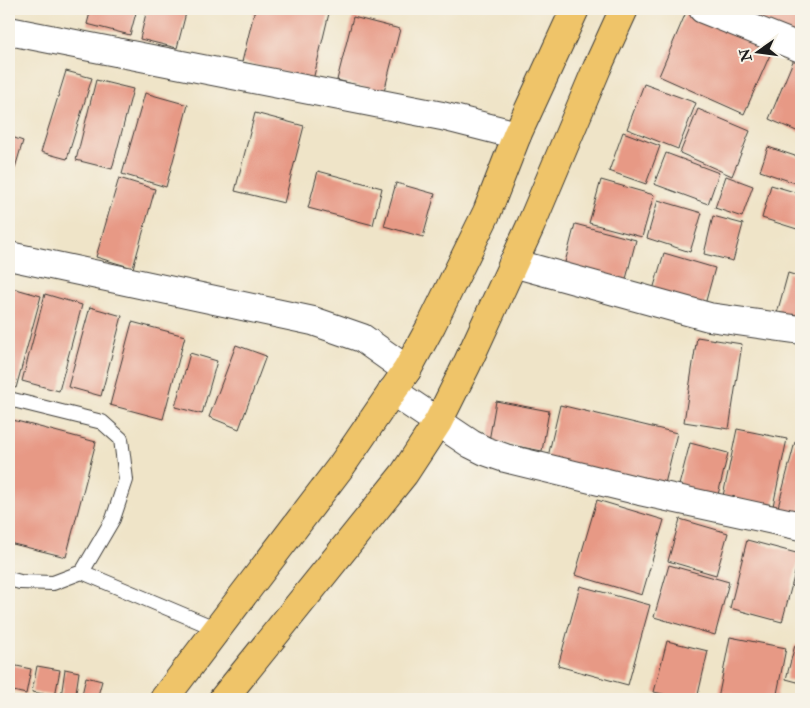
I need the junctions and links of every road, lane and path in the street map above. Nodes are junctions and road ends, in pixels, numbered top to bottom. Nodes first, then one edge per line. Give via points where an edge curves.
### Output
1 (575, 9) edge
2 (624, 9) edge
3 (703, 9) edge
4 (9, 31) edge
5 (801, 48) edge
6 (517, 136) junction
7 (9, 256) edge
8 (513, 263) junction
9 (801, 330) edge
10 (399, 381) junction
11 (9, 399) edge
12 (438, 422) junction
13 (801, 526) edge
14 (82, 572) junction
15 (9, 579) edge
16 (217, 629) junction
17 (164, 699) edge
18 (223, 699) edge

1 - 6 highway
2 - 8 highway
3 - 5 street
4 - 6 street via 432,114
6 - 10 highway via 487,212 432,324
7 - 10 street via 313,321 362,338
8 - 9 street via 708,318
8 - 12 highway
10 - 12 street
10 - 16 highway via 342,464
11 - 14 lane via 102,422 122,439 126,480 113,519
12 - 13 street via 485,451 505,458
12 - 18 highway via 375,512
14 - 15 lane via 53,583
14 - 16 lane
16 - 17 highway

